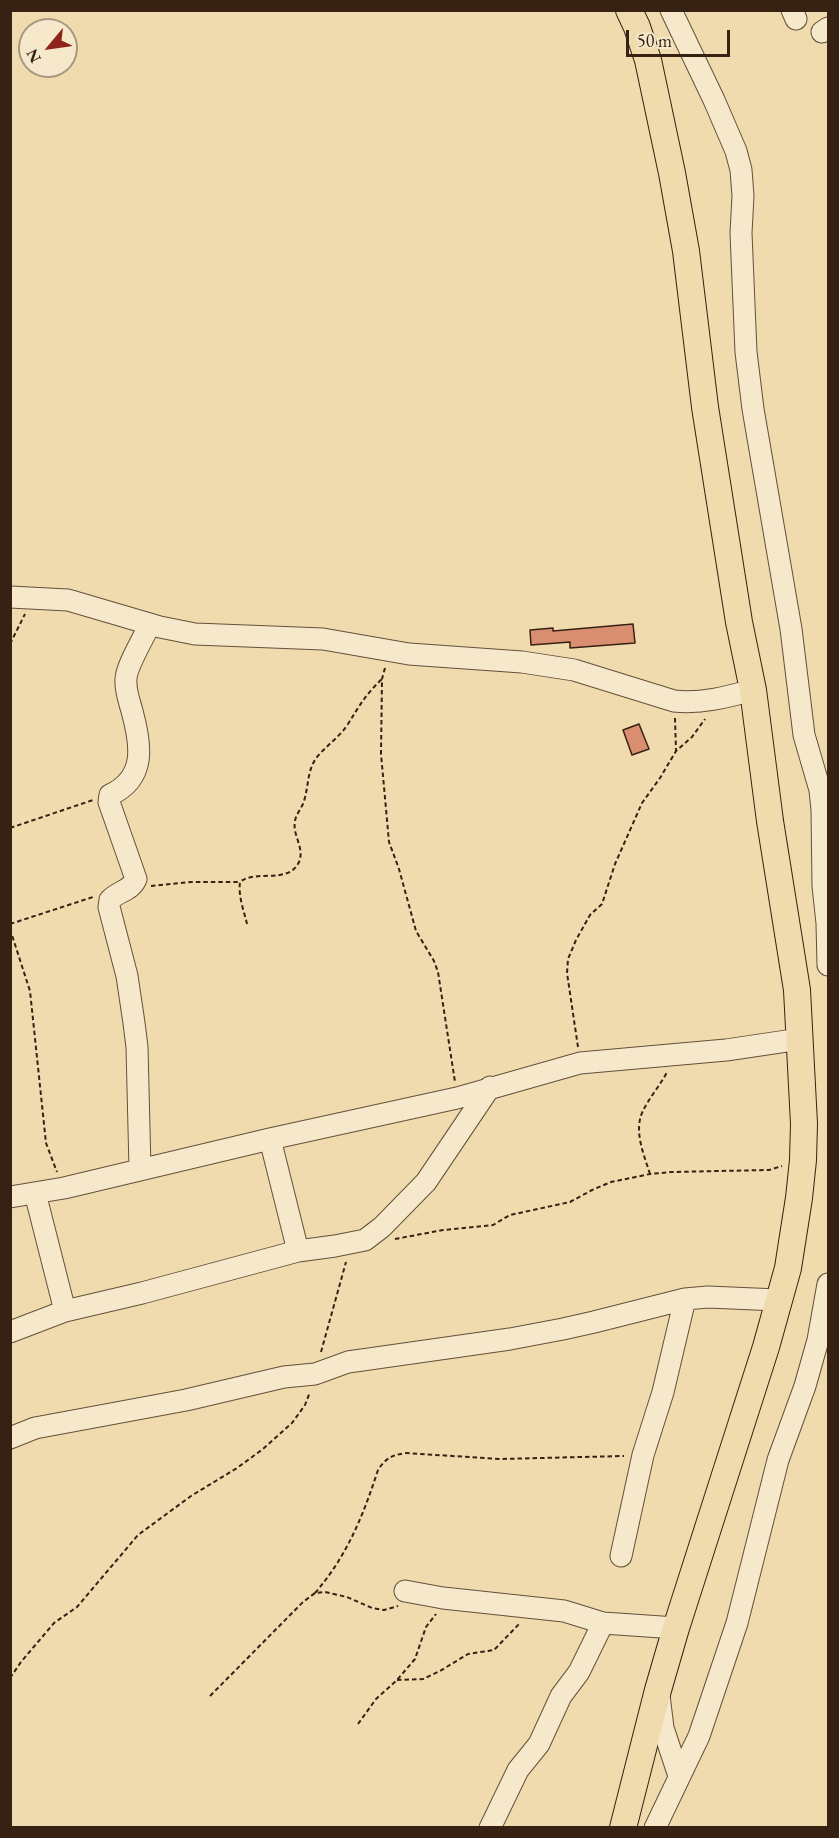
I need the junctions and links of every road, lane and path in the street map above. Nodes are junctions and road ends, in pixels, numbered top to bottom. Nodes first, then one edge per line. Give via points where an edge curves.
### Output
1 (629, 10) edge
2 (671, 10) edge
3 (10, 597) edge
4 (32, 598) junction
5 (150, 624) junction
6 (10, 644) edge
7 (390, 651) junction
8 (382, 679) junction
9 (753, 690) junction
10 (674, 700) junction
11 (713, 700) junction
12 (676, 751) junction
13 (110, 795) junction
14 (10, 828) edge
15 (240, 882) junction
16 (134, 885) junction
17 (110, 900) junction
18 (10, 924) edge
19 (247, 924) dead end
20 (10, 929) edge
21 (828, 965) edge
22 (800, 1039) junction
23 (671, 1055) junction
24 (580, 1063) junction
25 (490, 1087) junction
26 (457, 1098) junction
27 (270, 1138) junction
28 (803, 1160) junction
29 (140, 1169) junction
30 (650, 1174) junction
31 (64, 1188) junction
32 (35, 1193) junction
33 (10, 1197) edge
34 (366, 1238) junction
35 (298, 1251) junction
36 (828, 1284) edge
37 (685, 1299) junction
38 (778, 1300) junction
39 (64, 1311) junction
40 (10, 1332) edge
41 (315, 1374) junction
42 (10, 1438) edge
43 (643, 1455) junction
44 (621, 1556) dead end
45 (413, 1592) joint
46 (315, 1593) junction
47 (443, 1598) junction
48 (546, 1609) junction
49 (603, 1623) junction
50 (676, 1628) junction
51 (10, 1678) edge
52 (397, 1680) junction
53 (658, 1690) junction
54 (210, 1696) dead end
55 (358, 1724) dead end
56 (679, 1776) junction
57 (490, 1827) edge
58 (623, 1827) edge
59 (655, 1827) edge

1 - 9 main road via 648,60 674,184 707,418
2 - 21 street via 736,151 741,170 748,364 804,735 820,790
3 - 4 street
4 - 5 street via 68,600
4 - 6 path
5 - 7 street via 195,634 322,639
5 - 13 street via 126,675 136,729 137,766 131,780
7 - 8 path
7 - 10 street via 574,670
8 - 15 path via 311,768 294,828 301,850 299,862 287,873
8 - 26 path via 381,754 389,842 416,931 438,972
9 - 11 street
9 - 22 main road via 797,990
10 - 11 street
10 - 12 path
11 - 12 path via 699,729
12 - 24 path via 636,815 602,904 590,915 568,959
13 - 14 path
13 - 16 street via 111,809 136,879
15 - 16 path
15 - 19 path
16 - 17 street
17 - 18 path via 98,895
17 - 29 street via 137,1047
20 - 31 path via 30,991 46,1143
22 - 23 street
22 - 28 main road
23 - 24 street
23 - 30 path via 669,1069 642,1112 640,1122
24 - 25 street
25 - 26 street
25 - 34 street via 426,1182
26 - 27 street
27 - 29 street
27 - 35 street
28 - 30 path via 769,1170
28 - 38 main road via 788,1268
29 - 31 street
30 - 34 path via 610,1182 570,1202 510,1215 494,1225 381,1240
31 - 32 street
32 - 33 street
32 - 39 street
34 - 35 street
34 - 41 path via 345,1264
35 - 39 street
36 - 56 street via 818,1340 778,1460 736,1623 699,1736
37 - 38 street
37 - 41 street via 510,1339 348,1362
37 - 43 street
38 - 50 main road
39 - 40 street
41 - 42 street via 35,1428
41 - 51 path via 305,1405 292,1423 237,1468 138,1535 77,1607 54,1623
43 - 44 street
43 - 46 path via 499,1459 394,1454 378,1470 351,1542
45 - 46 path via 393,1609 384,1610 347,1597
45 - 47 street
46 - 54 path
47 - 48 street
47 - 52 path via 426,1627 415,1659
48 - 49 street
48 - 52 path via 519,1624 494,1650 468,1654 430,1677
49 - 50 street
49 - 57 street via 539,1744 518,1770
50 - 53 main road
52 - 55 path via 376,1699
53 - 56 street via 663,1728
53 - 58 main road
56 - 59 street

